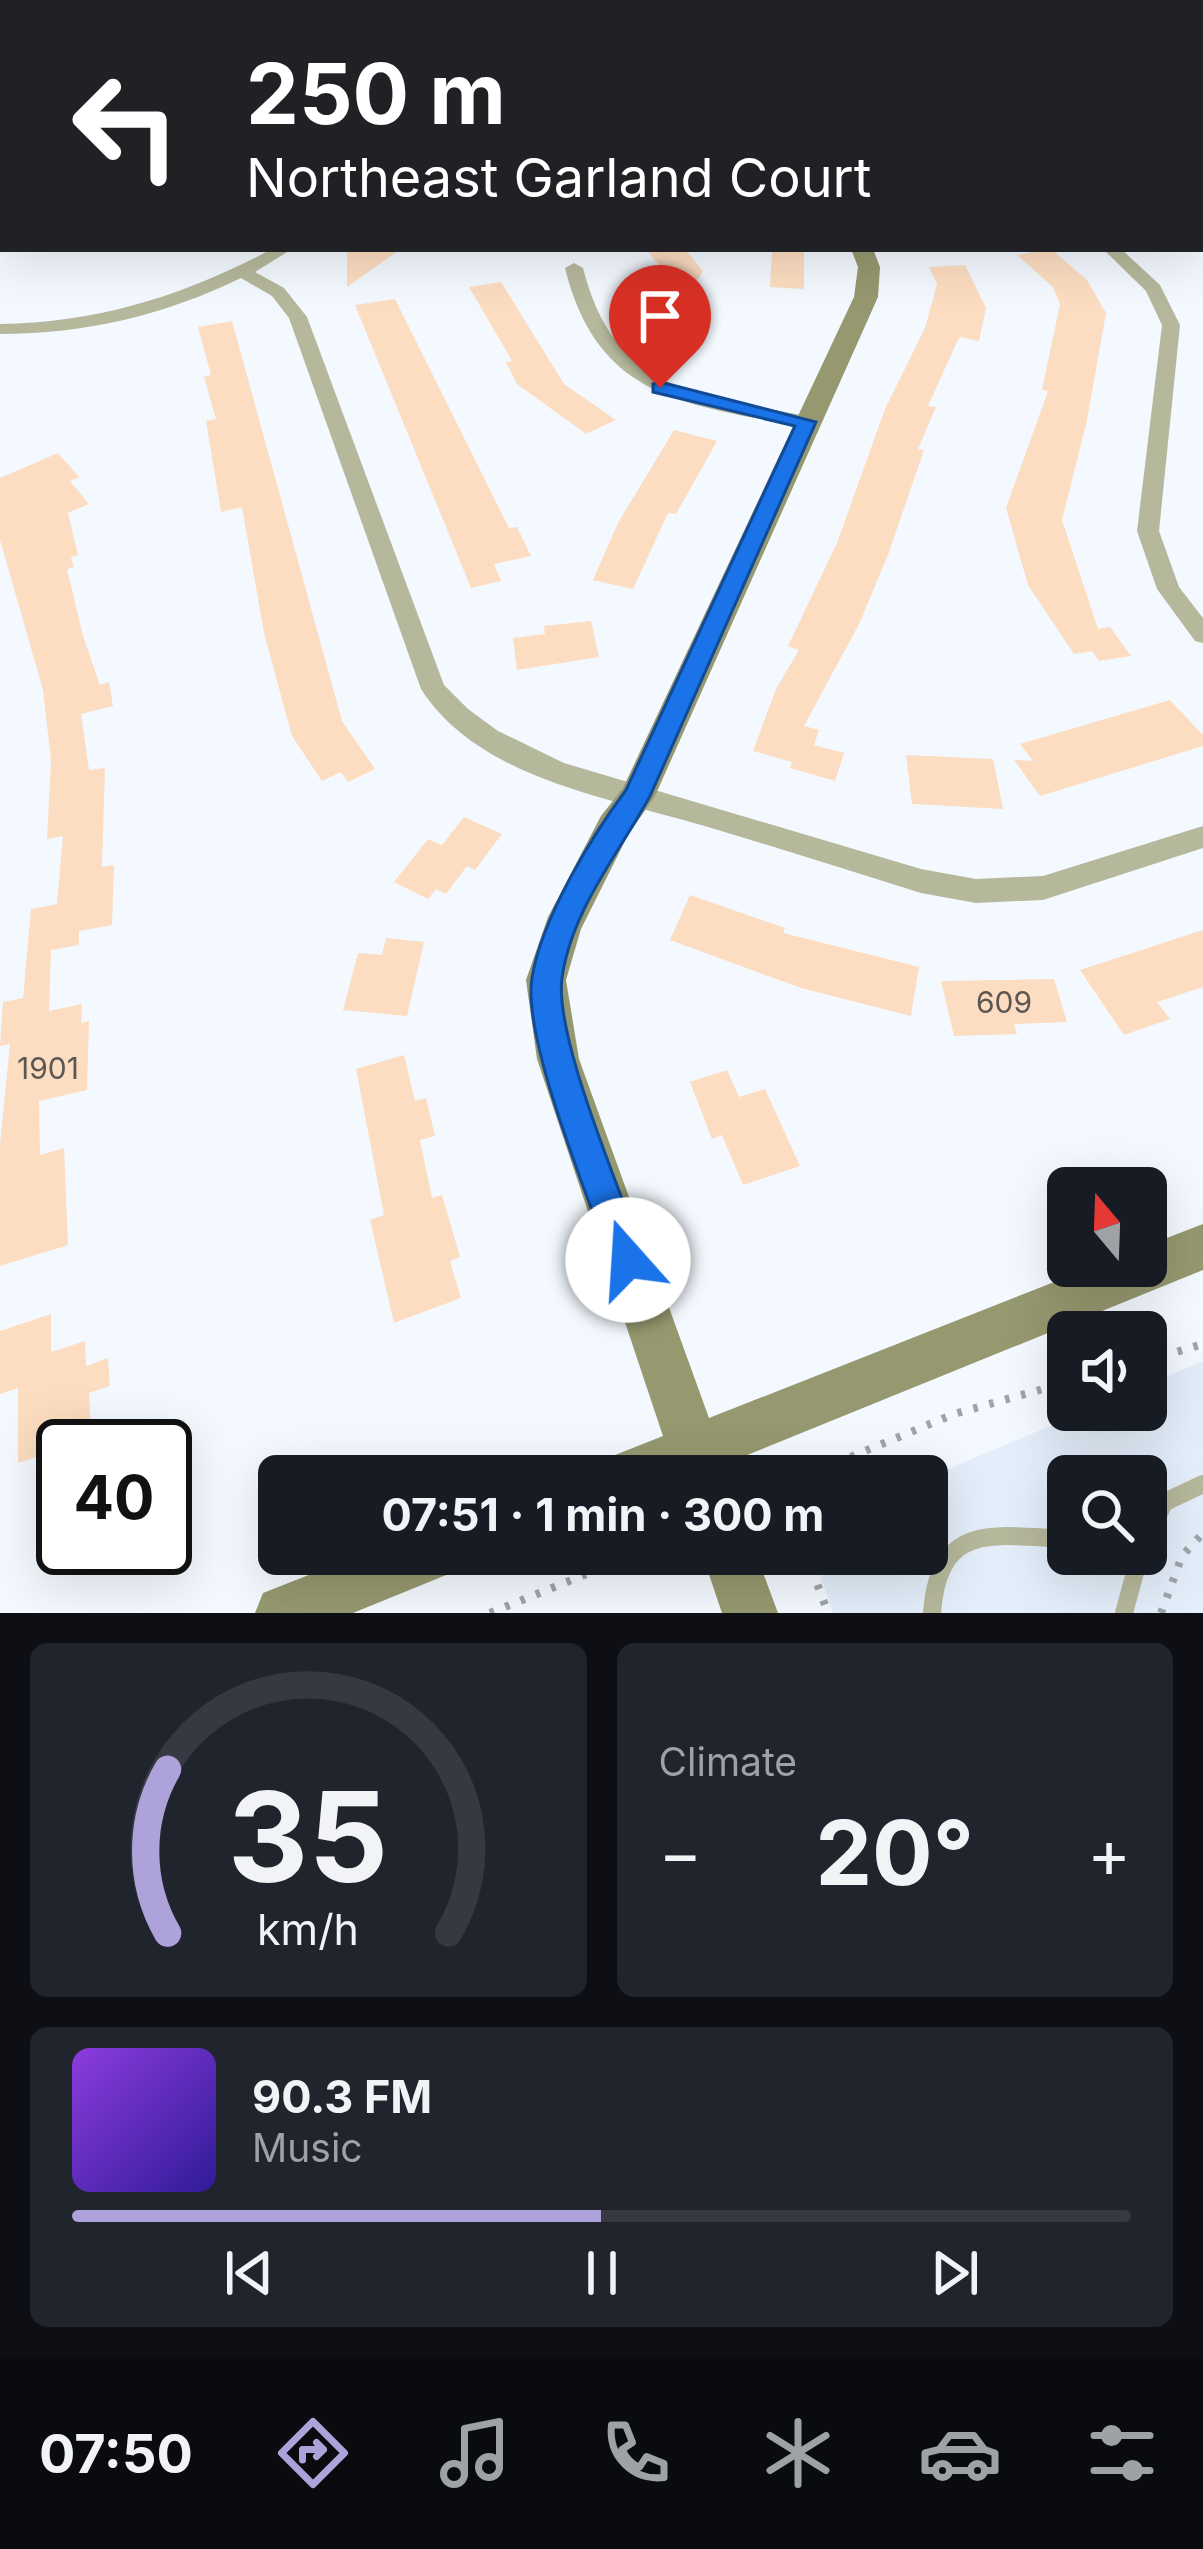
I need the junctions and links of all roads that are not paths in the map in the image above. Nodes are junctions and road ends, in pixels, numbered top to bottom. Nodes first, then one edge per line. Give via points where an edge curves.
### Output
1 (278, 252) edge
2 (863, 252) edge
3 (1115, 252) edge
4 (574, 268) dead end
5 (241, 272) junction
6 (0, 329) edge
7 (806, 422) junction
8 (1203, 635) edge
9 (637, 796) junction
10 (1203, 837) edge
11 (1203, 1247) edge
12 (695, 1455) edge
13 (717, 1455) edge
14 (1203, 1484) edge
15 (1167, 1501) edge
16 (1047, 1538) edge
17 (379, 1575) edge
18 (736, 1575) edge
19 (1134, 1575) edge
20 (283, 1613) edge
21 (750, 1613) edge
22 (932, 1613) edge
23 (1124, 1613) edge

1 - 5 street
2 - 7 street via 866,297
3 - 8 street via 1154,289 1171,325 1148,531 1168,589
4 - 7 street via 606,349 638,377 684,396
5 - 6 street via 106,320
5 - 9 street via 278,292 298,316 433,689 457,718 498,745
7 - 9 street
9 - 10 street via 921,881 976,890 1042,888
9 - 12 street via 562,929 546,980 558,1059
11 - 13 street
14 - 15 lane
16 - 22 lane via 984,1534 961,1542 940,1561
17 - 20 street
18 - 21 street
19 - 23 lane

